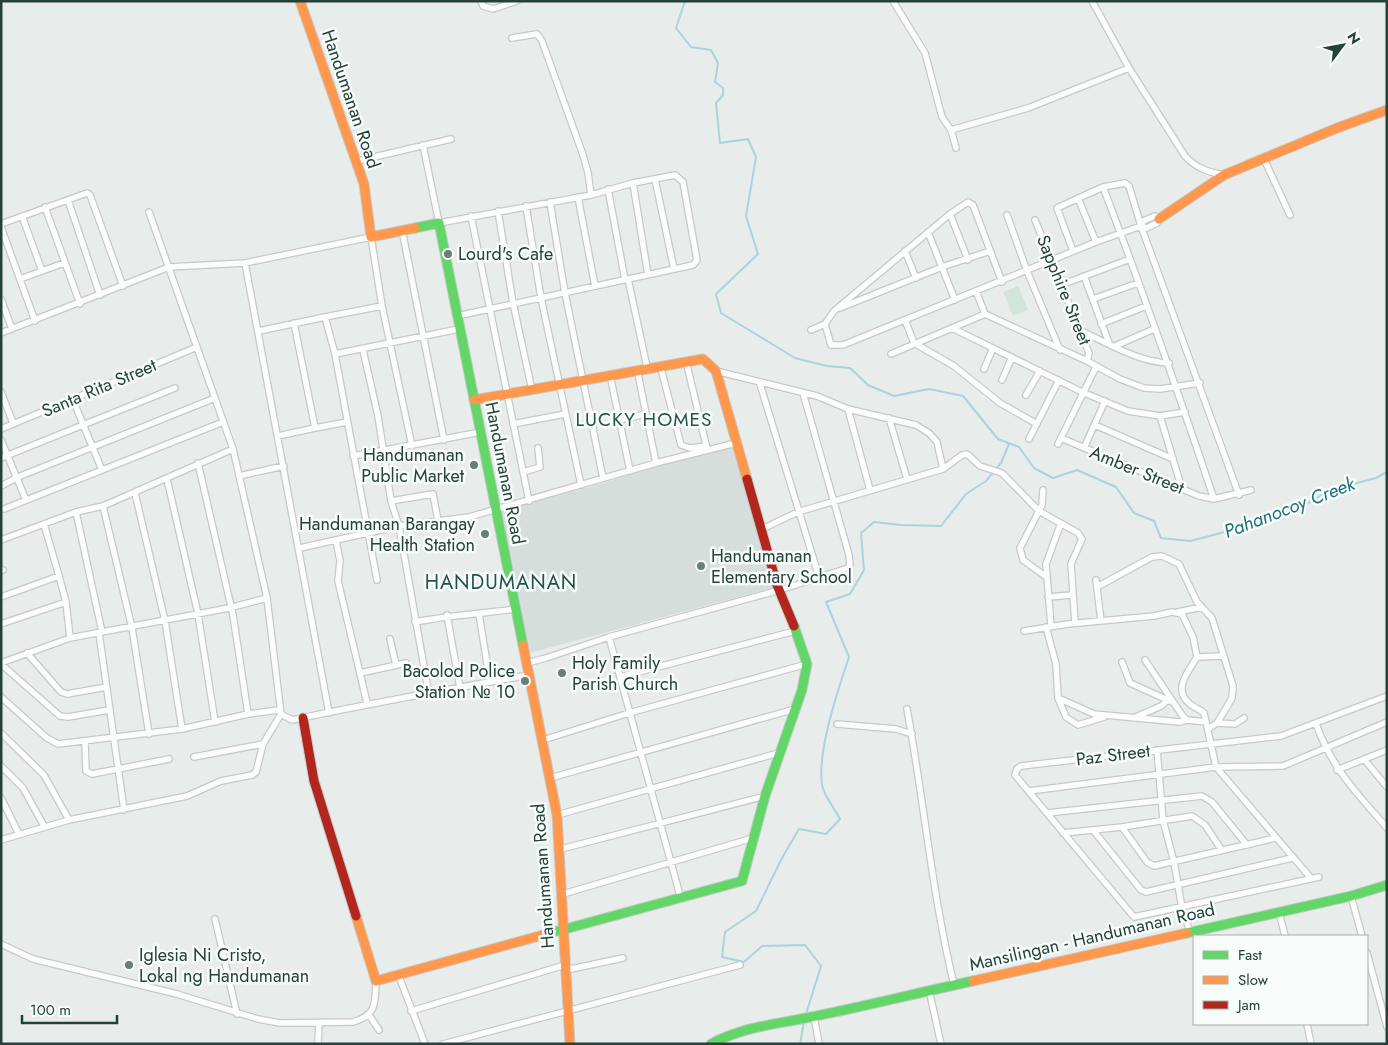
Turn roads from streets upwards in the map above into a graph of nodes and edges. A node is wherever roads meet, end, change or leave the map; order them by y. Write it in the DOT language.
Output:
graph roads {
  1 [pos="300,1"];
  2 [pos="481,1"];
  3 [pos="893,1"];
  4 [pos="1092,1"];
  5 [pos="513,2"];
  6 [pos="512,38"];
  7 [pos="1129,68"];
  8 [pos="1387,110"];
  9 [pos="951,130"];
  10 [pos="451,139"];
  11 [pos="423,145"];
  12 [pos="956,148"];
  13 [pos="1264,159"];
  14 [pos="357,160"];
  15 [pos="1224,175"];
  16 [pos="655,179"];
  17 [pos="633,183"];
  18 [pos="1103,188"];
  19 [pos="608,189"];
  20 [pos="591,195"];
  21 [pos="578,197"];
  22 [pos="1078,198"];
  23 [pos="68,200"];
  24 [pos="550,202"];
  25 [pos="526,206"];
  26 [pos="46,207"];
  27 [pos="498,211"];
  28 [pos="149,212"];
  29 [pos="950,214"];
  30 [pos="1290,215"];
  31 [pos="22,216"];
  32 [pos="470,216"];
  33 [pos="1007,216"];
  34 [pos="1159,218"];
  35 [pos="1034,220"];
  36 [pos="439,222"];
  37 [pos="1,226"];
  38 [pos="1141,226"];
  39 [pos="402,230"];
  40 [pos="928,232"];
  41 [pos="1121,234"];
  42 [pos="371,237"];
  43 [pos="1096,242"];
  44 [pos="905,251"];
  45 [pos="990,251"];
  46 [pos="1073,251"];
  47 [pos="1130,259"];
  48 [pos="968,260"];
  49 [pos="1052,260"];
  50 [pos="64,263"];
  51 [pos="245,264"];
  52 [pos="169,267"];
  53 [pos="942,267"];
  54 [pos="674,268"];
  55 [pos="42,271"];
  56 [pos="1027,271"];
  57 [pos="648,274"];
  58 [pos="1084,276"];
  59 [pos="916,278"];
  60 [pos="20,279"];
  61 [pos="626,280"];
  62 [pos="1002,282"];
  63 [pos="1138,283"];
  64 [pos="1061,285"];
  65 [pos="122,286"];
  66 [pos="595,286"];
  67 [pos="565,292"];
  68 [pos="976,292"];
  69 [pos="100,295"];
  70 [pos="541,298"];
  71 [pos="1,299"];
  72 [pos="1093,299"];
  73 [pos="954,300"];
  74 [pos="80,304"];
  75 [pos="514,304"];
  76 [pos="382,306"];
  77 [pos="1146,306"];
  78 [pos="488,309"];
  79 [pos="834,311"];
  80 [pos="984,314"];
  81 [pos="457,316"];
  82 [pos="325,317"];
  83 [pos="905,320"];
  84 [pos="35,321"];
  85 [pos="294,323"];
  86 [pos="825,324"];
  87 [pos="1101,324"];
  88 [pos="952,328"];
  89 [pos="459,329"];
  90 [pos="1154,329"];
  91 [pos="12,330"];
  92 [pos="811,330"];
  93 [pos="1079,330"];
  94 [pos="259,331"];
  95 [pos="1,333"];
  96 [pos="422,337"];
  97 [pos="391,343"];
  98 [pos="914,343"];
  99 [pos="1112,344"];
  100 [pos="197,347"];
  101 [pos="994,348"];
  102 [pos="363,350"];
  103 [pos="1060,350"];
  104 [pos="335,354"];
  105 [pos="891,354"];
  106 [pos="1012,357"];
  107 [pos="686,361"];
  108 [pos="1087,361"];
  109 [pos="1169,363"];
  110 [pos="660,365"];
  111 [pos="647,367"];
  112 [pos="1096,367"];
  113 [pos="637,369"];
  114 [pos="984,369"];
  115 [pos="1040,371"];
  116 [pos="716,372"];
  117 [pos="610,375"];
  118 [pos="585,380"];
  119 [pos="1002,380"];
  120 [pos="1059,380"];
  121 [pos="1200,383"];
  122 [pos="760,384"];
  123 [pos="560,385"];
  124 [pos="1176,386"];
  125 [pos="175,388"];
  126 [pos="532,390"];
  127 [pos="1,392"];
  128 [pos="1082,392"];
  129 [pos="804,393"];
  130 [pos="507,394"];
  131 [pos="1026,395"];
  132 [pos="215,398"];
  133 [pos="73,400"];
  134 [pos="474,400"];
  135 [pos="1105,401"];
  136 [pos="848,408"];
  137 [pos="1185,412"];
  138 [pos="565,414"];
  139 [pos="646,414"];
  140 [pos="1160,416"];
  141 [pos="889,418"];
  142 [pos="620,420"];
  143 [pos="223,422"];
  144 [pos="347,422"];
  145 [pos="13,423"];
  146 [pos="82,424"];
  147 [pos="513,424"];
  148 [pos="1037,424"];
  149 [pos="1095,426"];
  150 [pos="315,428"];
  151 [pos="1,429"];
  152 [pos="481,432"];
  153 [pos="278,436"];
  154 [pos="1029,439"];
  155 [pos="1,440"];
  156 [pos="444,440"];
  157 [pos="736,443"];
  158 [pos="412,446"];
  159 [pos="91,447"];
  160 [pos="232,448"];
  161 [pos="538,448"];
  162 [pos="707,448"];
  163 [pos="1084,448"];
  164 [pos="384,451"];
  165 [pos="8,454"];
  166 [pos="353,456"];
  167 [pos="1,458"];
  168 [pos="1173,459"];
  169 [pos="198,463"];
  170 [pos="656,463"];
  171 [pos="284,466"];
  172 [pos="943,469"];
  173 [pos="102,470"];
  174 [pos="630,471"];
  175 [pos="523,472"];
  176 [pos="239,476"];
  177 [pos="18,477"];
  178 [pos="603,478"];
  179 [pos="167,479"];
  180 [pos="908,479"];
  181 [pos="580,485"];
  182 [pos="1,486"];
  183 [pos="1182,489"];
  184 [pos="870,490"];
  185 [pos="1043,490"];
  186 [pos="1251,490"];
  187 [pos="135,493"];
  188 [pos="1239,495"];
  189 [pos="26,500"];
  190 [pos="1214,500"];
  191 [pos="391,501"];
  192 [pos="529,501"];
  193 [pos="832,502"];
  194 [pos="103,506"];
  195 [pos="4,509"];
  196 [pos="496,510"];
  197 [pos="1039,511"];
  198 [pos="76,512"];
  199 [pos="798,512"];
  200 [pos="438,521"];
  201 [pos="1061,523"];
  202 [pos="44,524"];
  203 [pos="399,526"];
  204 [pos="762,529"];
  205 [pos="368,532"];
  206 [pos="1,540"];
  207 [pos="336,540"];
  208 [pos="300,548"];
  209 [pos="59,576"];
  210 [pos="1045,576"];
  211 [pos="819,577"];
  212 [pos="377,580"];
  213 [pos="1096,580"];
  214 [pos="1097,588"];
  215 [pos="780,590"];
  216 [pos="1072,595"];
  217 [pos="1048,596"];
  218 [pos="1,597"];
  219 [pos="267,598"];
  220 [pos="66,602"];
  221 [pos="1202,607"];
  222 [pos="229,608"];
  223 [pos="516,609"];
  224 [pos="1178,612"];
  225 [pos="198,614"];
  226 [pos="479,614"];
  227 [pos="447,615"];
  228 [pos="165,621"];
  229 [pos="1101,621"];
  230 [pos="415,622"];
  231 [pos="1075,623"];
  232 [pos="1,624"];
  233 [pos="1049,627"];
  234 [pos="132,628"];
  235 [pos="795,631"];
  236 [pos="1024,631"];
  237 [pos="100,633"];
  238 [pos="609,636"];
  239 [pos="70,638"];
  240 [pos="390,639"];
  241 [pos="27,653"];
  242 [pos="1224,656"];
  243 [pos="1197,658"];
  244 [pos="1145,660"];
  245 [pos="1122,662"];
  246 [pos="406,663"];
  247 [pos="527,663"];
  248 [pos="1,664"];
  249 [pos="807,664"];
  250 [pos="396,665"];
  251 [pos="360,673"];
  252 [pos="529,675"];
  253 [pos="620,677"];
  254 [pos="490,682"];
  255 [pos="107,687"];
  256 [pos="460,688"];
  257 [pos="429,695"];
  258 [pos="1387,696"];
  259 [pos="1,697"];
  260 [pos="1058,698"];
  261 [pos="1170,702"];
  262 [pos="367,703"];
  263 [pos="795,709"];
  264 [pos="907,709"];
  265 [pos="109,710"];
  266 [pos="280,712"];
  267 [pos="329,712"];
  268 [pos="630,713"];
  269 [pos="248,714"];
  270 [pos="1106,716"];
  271 [pos="1135,717"];
  272 [pos="303,718"];
  273 [pos="1244,718"];
  274 [pos="1186,720"];
  275 [pos="215,722"];
  276 [pos="1206,722"];
  277 [pos="1387,722"];
  278 [pos="1217,723"];
  279 [pos="836,724"];
  280 [pos="1316,724"];
  281 [pos="182,729"];
  282 [pos="1208,729"];
  283 [pos="1,733"];
  284 [pos="149,734"];
  285 [pos="912,734"];
  286 [pos="112,738"];
  287 [pos="543,740"];
  288 [pos="85,742"];
  289 [pos="263,744"];
  290 [pos="1211,746"];
  291 [pos="1325,748"];
  292 [pos="1158,750"];
  293 [pos="1387,750"];
  294 [pos="782,752"];
  295 [pos="640,754"];
  296 [pos="194,757"];
  297 [pos="170,759"];
  298 [pos="1364,759"];
  299 [pos="1,766"];
  300 [pos="1216,767"];
  301 [pos="119,769"];
  302 [pos="1337,770"];
  303 [pos="1160,775"];
  304 [pos="550,778"];
  305 [pos="1387,787"];
  306 [pos="652,790"];
  307 [pos="1029,791"];
  308 [pos="765,796"];
  309 [pos="1,798"];
  310 [pos="1162,800"];
  311 [pos="124,810"];
  312 [pos="1047,814"];
  313 [pos="558,816"];
  314 [pos="69,820"];
  315 [pos="1163,820"];
  316 [pos="662,822"];
  317 [pos="44,826"];
  318 [pos="1122,827"];
  319 [pos="1387,828"];
  320 [pos="1093,830"];
  321 [pos="1063,833"];
  322 [pos="19,834"];
  323 [pos="753,838"];
  324 [pos="1276,838"];
  325 [pos="1,840"];
  326 [pos="1247,845"];
  327 [pos="561,849"];
  328 [pos="1221,849"];
  329 [pos="1292,858"];
  330 [pos="1174,862"];
  331 [pos="671,863"];
  332 [pos="1310,877"];
  333 [pos="1319,877"];
  334 [pos="1178,885"];
  335 [pos="1386,887"];
  336 [pos="563,894"];
  337 [pos="1351,896"];
  338 [pos="681,899"];
  339 [pos="1182,908"];
  340 [pos="1279,912"];
  341 [pos="215,919"];
  342 [pos="564,930"];
  343 [pos="1190,932"];
  344 [pos="1285,935"];
  345 [pos="1362,935"];
  346 [pos="1,944"];
  347 [pos="1368,957"];
  348 [pos="623,958"];
  349 [pos="740,964"];
  350 [pos="565,968"];
  351 [pos="398,974"];
  352 [pos="376,981"];
  353 [pos="954,985"];
  354 [pos="929,990"];
  355 [pos="568,1010"];
  356 [pos="411,1011"];
  357 [pos="237,1014"];
  358 [pos="370,1016"];
  359 [pos="810,1017"];
  360 [pos="319,1023"];
  361 [pos="1307,1025"];
  362 [pos="1387,1027"];
  363 [pos="379,1030"];
  364 [pos="318,1044"];
  365 [pos="425,1044"];
  366 [pos="443,1044"];
  367 [pos="570,1044"];
  368 [pos="711,1044"];
  369 [pos="818,1044"];
  370 [pos="941,1044"];
  371 [pos="1311,1044"];
  1 -- 14 [label="street, Handumanan Road"];
  2 -- 5 [label="street"];
  3 -- 9 [label="street"];
  4 -- 7 [label="street"];
  6 -- 20 [label="street"];
  7 -- 9 [label="street"];
  7 -- 15 [label="street"];
  8 -- 13 [label="street"];
  9 -- 12 [label="street"];
  10 -- 11 [label="street"];
  11 -- 14 [label="street"];
  11 -- 36 [label="street"];
  13 -- 15 [label="street"];
  13 -- 30 [label="street"];
  14 -- 42 [label="street, Handumanan Road"];
  15 -- 34 [label="street"];
  16 -- 17 [label="street"];
  16 -- 54 [label="street"];
  16 -- 54 [label="street"];
  17 -- 19 [label="street"];
  17 -- 57 [label="street"];
  18 -- 22 [label="street"];
  18 -- 38 [label="street"];
  18 -- 41 [label="street"];
  19 -- 20 [label="street"];
  19 -- 61 [label="street"];
  20 -- 21 [label="street"];
  21 -- 24 [label="street"];
  21 -- 66 [label="street"];
  22 -- 43 [label="street"];
  22 -- 46 [label="street"];
  23 -- 26 [label="street"];
  23 -- 65 [label="street"];
  23 -- 69 [label="street"];
  24 -- 25 [label="street"];
  24 -- 67 [label="street"];
  25 -- 27 [label="street"];
  25 -- 70 [label="street"];
  26 -- 31 [label="street"];
  26 -- 50 [label="street"];
  27 -- 32 [label="street"];
  27 -- 75 [label="street"];
  28 -- 52 [label="street"];
  29 -- 40 [label="street"];
  29 -- 45 [label="street"];
  29 -- 48 [label="street"];
  31 -- 37 [label="street"];
  31 -- 55 [label="street"];
  32 -- 36 [label="street"];
  32 -- 78 [label="street"];
  33 -- 56 [label="street"];
  34 -- 38 [label="street"];
  35 -- 49 [label="street, Sapphire Street"];
  36 -- 39 [label="street"];
  36 -- 81 [label="street, Handumanan Road"];
  37 -- 60 [label="street"];
  38 -- 41 [label="street"];
  38 -- 121 [label="street"];
  39 -- 42 [label="street"];
  39 -- 96 [label="street"];
  40 -- 44 [label="street"];
  40 -- 53 [label="street"];
  41 -- 43 [label="street"];
  41 -- 47 [label="street"];
  42 -- 51 [label="street"];
  42 -- 76 [label="street"];
  43 -- 46 [label="street"];
  44 -- 59 [label="street"];
  44 -- 79 [label="street"];
  45 -- 48 [label="street"];
  45 -- 62 [label="street"];
  46 -- 49 [label="street"];
  47 -- 58 [label="street"];
  47 -- 63 [label="street"];
  48 -- 53 [label="street"];
  49 -- 56 [label="street"];
  49 -- 64 [label="street, Sapphire Street"];
  50 -- 55 [label="street"];
  50 -- 74 [label="street"];
  51 -- 52 [label="street"];
  51 -- 94 [label="street"];
  52 -- 65 [label="street"];
  52 -- 100 [label="street"];
  53 -- 59 [label="street"];
  53 -- 73 [label="street"];
  54 -- 57 [label="street"];
  55 -- 60 [label="street"];
  56 -- 62 [label="street"];
  56 -- 103 [label="street"];
  57 -- 61 [label="street"];
  58 -- 64 [label="street"];
  58 -- 72 [label="street"];
  59 -- 79 [label="street"];
  60 -- 84 [label="street"];
  61 -- 66 [label="street"];
  61 -- 111 [label="street"];
  62 -- 68 [label="street"];
  63 -- 72 [label="street"];
  63 -- 77 [label="street"];
  64 -- 93 [label="street, Sapphire Street"];
  65 -- 69 [label="street"];
  66 -- 67 [label="street"];
  67 -- 70 [label="street"];
  67 -- 118 [label="street"];
  68 -- 73 [label="street"];
  68 -- 80 [label="street"];
  69 -- 74 [label="street"];
  70 -- 75 [label="street"];
  70 -- 123 [label="street"];
  71 -- 91 [label="street"];
  72 -- 87 [label="street"];
  73 -- 83 [label="street"];
  74 -- 84 [label="street"];
  75 -- 78 [label="street"];
  75 -- 126 [label="street"];
  76 -- 82 [label="street"];
  76 -- 97 [label="street"];
  77 -- 87 [label="street"];
  77 -- 90 [label="street"];
  78 -- 81 [label="street"];
  78 -- 130 [label="street"];
  79 -- 86 [label="street"];
  80 -- 88 [label="street"];
  80 -- 103 [label="street"];
  81 -- 89 [label="street, Handumanan Road"];
  82 -- 85 [label="street"];
  82 -- 104 [label="street"];
  83 -- 86 [label="street"];
  83 -- 98 [label="street"];
  84 -- 91 [label="street"];
  85 -- 94 [label="street"];
  85 -- 150 [label="street"];
  86 -- 92 [label="street"];
  87 -- 99 [label="street"];
  88 -- 98 [label="street"];
  88 -- 101 [label="street"];
  89 -- 96 [label="street"];
  89 -- 134 [label="street, Handumanan Road"];
  90 -- 99 [label="street"];
  90 -- 109 [label="street"];
  91 -- 95 [label="street"];
  93 -- 99 [label="street"];
  93 -- 108 [label="street, Sapphire Street"];
  94 -- 153 [label="street"];
  96 -- 97 [label="street"];
  96 -- 156 [label="street"];
  97 -- 102 [label="street"];
  97 -- 158 [label="street"];
  98 -- 105 [label="street"];
  98 -- 148 [label="street"];
  99 -- 109 [label="street"];
  100 -- 132 [label="street"];
  100 -- 133 [label="street, Santa Rita Street"];
  101 -- 106 [label="street"];
  101 -- 114 [label="street"];
  102 -- 104 [label="street"];
  102 -- 164 [label="street"];
  103 -- 108 [label="street"];
  104 -- 144 [label="street"];
  106 -- 115 [label="street"];
  106 -- 119 [label="street"];
  107 -- 110 [label="street"];
  107 -- 116 [label="street"];
  107 -- 162 [label="street"];
  108 -- 112 [label="street"];
  109 -- 124 [label="street"];
  110 -- 111 [label="street"];
  110 -- 162 [label="street"];
  111 -- 113 [label="street"];
  112 -- 124 [label="street"];
  112 -- 128 [label="street"];
  113 -- 117 [label="street"];
  113 -- 139 [label="street"];
  115 -- 120 [label="street"];
  115 -- 131 [label="street"];
  116 -- 122 [label="street"];
  116 -- 157 [label="street"];
  117 -- 118 [label="street"];
  117 -- 142 [label="street"];
  118 -- 123 [label="street"];
  118 -- 178 [label="street"];
  120 -- 128 [label="street"];
  120 -- 148 [label="street"];
  121 -- 124 [label="street"];
  121 -- 188 [label="street"];
  122 -- 129 [label="street"];
  122 -- 199 [label="street"];
  123 -- 126 [label="street"];
  123 -- 138 [label="street"];
  124 -- 137 [label="street"];
  125 -- 146 [label="street"];
  126 -- 130 [label="street"];
  127 -- 145 [label="street"];
  128 -- 135 [label="street"];
  128 -- 163 [label="street, Amber Street"];
  129 -- 136 [label="street"];
  129 -- 193 [label="street"];
  130 -- 134 [label="street"];
  130 -- 147 [label="street"];
  132 -- 143 [label="street"];
  132 -- 159 [label="street"];
  133 -- 145 [label="street, Santa Rita Street"];
  133 -- 146 [label="street"];
  134 -- 152 [label="street, Handumanan Road"];
  135 -- 140 [label="street"];
  135 -- 149 [label="street"];
  136 -- 141 [label="street"];
  136 -- 184 [label="street"];
  137 -- 140 [label="street"];
  137 -- 190 [label="street"];
  138 -- 147 [label="street"];
  138 -- 181 [label="street"];
  139 -- 142 [label="street"];
  139 -- 170 [label="street"];
  140 -- 168 [label="street"];
  141 -- 172 [label="street"];
  141 -- 180 [label="street"];
  142 -- 174 [label="street"];
  143 -- 160 [label="street"];
  143 -- 173 [label="street"];
  144 -- 150 [label="street"];
  144 -- 166 [label="street"];
  145 -- 151 [label="street, Santa Rita Street"];
  146 -- 159 [label="street"];
  146 -- 165 [label="street"];
  147 -- 175 [label="street"];
  148 -- 154 [label="street"];
  149 -- 163 [label="street"];
  149 -- 168 [label="street"];
  150 -- 153 [label="street"];
  152 -- 156 [label="street"];
  152 -- 196 [label="street, Handumanan Road"];
  153 -- 171 [label="street"];
  155 -- 165 [label="street"];
  156 -- 158 [label="street"];
  157 -- 162 [label="street"];
  157 -- 204 [label="street"];
  158 -- 164 [label="street"];
  159 -- 173 [label="street"];
  159 -- 177 [label="street"];
  160 -- 169 [label="street"];
  160 -- 176 [label="street"];
  161 -- 175 [label="street"];
  162 -- 170 [label="street"];
  163 -- 183 [label="street, Amber Street"];
  164 -- 166 [label="street"];
  164 -- 191 [label="street"];
  165 -- 167 [label="street"];
  165 -- 177 [label="street"];
  166 -- 205 [label="street"];
  168 -- 183 [label="street"];
  169 -- 179 [label="street"];
  169 -- 222 [label="street"];
  170 -- 174 [label="street"];
  171 -- 176 [label="street"];
  171 -- 208 [label="street"];
  172 -- 180 [label="street"];
  172 -- 197 [label="street"];
  173 -- 189 [label="street"];
  174 -- 178 [label="street"];
  175 -- 192 [label="street"];
  176 -- 219 [label="street"];
  177 -- 182 [label="street"];
  177 -- 189 [label="street"];
  178 -- 181 [label="street"];
  179 -- 187 [label="street"];
  179 -- 225 [label="street"];
  180 -- 184 [label="street"];
  181 -- 192 [label="street"];
  183 -- 190 [label="street, Amber Street"];
  184 -- 193 [label="street"];
  185 -- 197 [label="street"];
  186 -- 188 [label="street"];
  187 -- 194 [label="street"];
  187 -- 228 [label="street"];
  188 -- 190 [label="street"];
  189 -- 195 [label="street"];
  191 -- 200 [label="street"];
  191 -- 203 [label="street"];
  192 -- 196 [label="street"];
  193 -- 199 [label="street"];
  193 -- 211 [label="street"];
  194 -- 198 [label="street"];
  194 -- 234 [label="street"];
  196 -- 200 [label="street"];
  196 -- 223 [label="street, Handumanan Road"];
  197 -- 201 [label="street"];
  197 -- 210 [label="street"];
  198 -- 202 [label="street"];
  198 -- 237 [label="street"];
  199 -- 204 [label="street"];
  199 -- 211 [label="street"];
  200 -- 203 [label="street"];
  201 -- 210 [label="street"];
  201 -- 216 [label="street"];
  202 -- 206 [label="street"];
  202 -- 209 [label="street"];
  203 -- 205 [label="street"];
  203 -- 230 [label="street"];
  204 -- 215 [label="street"];
  205 -- 207 [label="street"];
  205 -- 212 [label="street"];
  207 -- 208 [label="street"];
  207 -- 251 [label="street"];
  208 -- 267 [label="street"];
  209 -- 218 [label="street"];
  209 -- 220 [label="street"];
  210 -- 217 [label="street"];
  211 -- 215 [label="street"];
  213 -- 214 [label="street"];
  214 -- 221 [label="street"];
  214 -- 229 [label="street"];
  215 -- 235 [label="street"];
  215 -- 238 [label="street"];
  216 -- 217 [label="street"];
  216 -- 231 [label="street"];
  217 -- 233 [label="street"];
  219 -- 222 [label="street"];
  219 -- 266 [label="street"];
  220 -- 232 [label="street"];
  220 -- 239 [label="street"];
  221 -- 224 [label="street"];
  221 -- 242 [label="street"];
  222 -- 225 [label="street"];
  222 -- 269 [label="street"];
  223 -- 226 [label="street"];
  223 -- 247 [label="street, Handumanan Road"];
  224 -- 229 [label="street"];
  224 -- 243 [label="street"];
  225 -- 228 [label="street"];
  225 -- 275 [label="street"];
  226 -- 227 [label="street"];
  226 -- 254 [label="street"];
  227 -- 230 [label="street"];
  227 -- 256 [label="street"];
  228 -- 234 [label="street"];
  228 -- 281 [label="street"];
  229 -- 231 [label="street"];
  230 -- 257 [label="street"];
  231 -- 233 [label="street"];
  233 -- 236 [label="street"];
  233 -- 260 [label="street"];
  234 -- 237 [label="street"];
  234 -- 284 [label="street"];
  235 -- 249 [label="street"];
  235 -- 253 [label="street"];
  237 -- 239 [label="street"];
  237 -- 255 [label="street"];
  238 -- 247 [label="street"];
  238 -- 253 [label="street"];
  239 -- 241 [label="street"];
  240 -- 250 [label="street"];
  241 -- 248 [label="street"];
  241 -- 255 [label="street"];
  242 -- 243 [label="street"];
  242 -- 278 [label="street"];
  243 -- 276 [label="street"];
  244 -- 261 [label="street"];
  245 -- 261 [label="street"];
  246 -- 250 [label="street"];
  247 -- 252 [label="street, Handumanan Road"];
  248 -- 265 [label="street"];
  249 -- 263 [label="street"];
  249 -- 268 [label="street"];
  250 -- 251 [label="street"];
  251 -- 262 [label="street"];
  252 -- 254 [label="street"];
  252 -- 287 [label="street, Handumanan Road"];
  253 -- 268 [label="street"];
  254 -- 256 [label="street"];
  255 -- 265 [label="street"];
  256 -- 257 [label="street"];
  257 -- 262 [label="street"];
  258 -- 280 [label="street, Paz Street"];
  259 -- 288 [label="street"];
  260 -- 270 [label="street"];
  260 -- 270 [label="street"];
  261 -- 271 [label="street"];
  261 -- 274 [label="street"];
  262 -- 267 [label="street"];
  263 -- 294 [label="street"];
  263 -- 295 [label="street"];
  264 -- 285 [label="street"];
  265 -- 286 [label="street"];
  266 -- 269 [label="street"];
  266 -- 272 [label="street"];
  266 -- 289 [label="street"];
  267 -- 272 [label="street"];
  268 -- 287 [label="street"];
  268 -- 295 [label="street"];
  269 -- 275 [label="street"];
  270 -- 271 [label="street"];
  271 -- 274 [label="street"];
  272 -- 352 [label="street"];
  273 -- 278 [label="street"];
  274 -- 276 [label="street"];
  275 -- 281 [label="street"];
  276 -- 282 [label="street"];
  277 -- 291 [label="street"];
  278 -- 282 [label="street"];
  279 -- 285 [label="street"];
  280 -- 290 [label="street, Paz Street"];
  280 -- 291 [label="street"];
  281 -- 284 [label="street"];
  282 -- 290 [label="street"];
  283 -- 314 [label="street"];
  284 -- 286 [label="street"];
  285 -- 353 [label="street"];
  286 -- 288 [label="street"];
  286 -- 301 [label="street"];
  287 -- 304 [label="street, Handumanan Road"];
  288 -- 301 [label="street"];
  289 -- 296 [label="street"];
  289 -- 311 [label="street"];
  290 -- 292 [label="street, Paz Street"];
  290 -- 300 [label="street"];
  291 -- 300 [label="street"];
  291 -- 302 [label="street"];
  292 -- 303 [label="street"];
  292 -- 307 [label="street, Paz Street"];
  293 -- 298 [label="street"];
  294 -- 306 [label="street"];
  294 -- 308 [label="street"];
  295 -- 304 [label="street"];
  295 -- 306 [label="street"];
  297 -- 301 [label="street"];
  298 -- 302 [label="street"];
  298 -- 305 [label="street"];
  299 -- 317 [label="street"];
  300 -- 303 [label="street"];
  300 -- 324 [label="street"];
  301 -- 311 [label="street"];
  302 -- 319 [label="street"];
  303 -- 307 [label="street"];
  303 -- 310 [label="street"];
  304 -- 313 [label="street, Handumanan Road"];
  306 -- 313 [label="street"];
  306 -- 316 [label="street"];
  307 -- 312 [label="street"];
  308 -- 316 [label="street"];
  308 -- 323 [label="street"];
  309 -- 322 [label="street"];
  310 -- 312 [label="street"];
  310 -- 315 [label="street"];
  310 -- 326 [label="street"];
  311 -- 314 [label="street"];
  312 -- 321 [label="street"];
  313 -- 327 [label="street, Handumanan Road"];
  314 -- 317 [label="street"];
  315 -- 318 [label="street"];
  315 -- 328 [label="street"];
  315 -- 330 [label="street"];
  316 -- 327 [label="street"];
  316 -- 331 [label="street"];
  317 -- 322 [label="street"];
  318 -- 320 [label="street"];
  318 -- 330 [label="street"];
  320 -- 321 [label="street"];
  320 -- 334 [label="street"];
  321 -- 339 [label="street"];
  322 -- 325 [label="street"];
  323 -- 331 [label="street"];
  323 -- 338 [label="street"];
  324 -- 326 [label="street"];
  324 -- 329 [label="street"];
  326 -- 328 [label="street"];
  327 -- 336 [label="street, Handumanan Road"];
  328 -- 330 [label="street"];
  329 -- 332 [label="street"];
  329 -- 334 [label="street"];
  330 -- 334 [label="street"];
  331 -- 336 [label="street"];
  331 -- 338 [label="street"];
  332 -- 333 [label="street"];
  332 -- 339 [label="street"];
  334 -- 339 [label="street"];
  335 -- 337 [label="street, Mansilingan - Handumanan Road"];
  336 -- 342 [label="street, Handumanan Road"];
  337 -- 340 [label="street, Mansilingan - Handumanan Road"];
  337 -- 345 [label="street"];
  338 -- 342 [label="street"];
  339 -- 343 [label="street"];
  340 -- 343 [label="street, Mansilingan - Handumanan Road"];
  340 -- 344 [label="street"];
  341 -- 357 [label="street"];
  342 -- 350 [label="street, Handumanan Road"];
  342 -- 351 [label="street"];
  343 -- 353 [label="street, Mansilingan - Handumanan Road"];
  346 -- 357 [label="street"];
  347 -- 362 [label="street"];
  348 -- 350 [label="street"];
  349 -- 355 [label="street"];
  350 -- 355 [label="street, Handumanan Road"];
  350 -- 356 [label="street"];
  351 -- 352 [label="street"];
  351 -- 356 [label="street"];
  352 -- 358 [label="street"];
  353 -- 354 [label="street, Mansilingan - Handumanan Road"];
  354 -- 359 [label="street, Mansilingan - Handumanan Road"];
  354 -- 370 [label="street"];
  355 -- 366 [label="street"];
  355 -- 367 [label="street, Handumanan Road"];
  356 -- 365 [label="street"];
  357 -- 360 [label="street"];
  358 -- 360 [label="street"];
  358 -- 363 [label="street"];
  359 -- 368 [label="street, Mansilingan - Handumanan Road"];
  359 -- 369 [label="street"];
  360 -- 364 [label="street"];
  361 -- 371 [label="street"];
}
